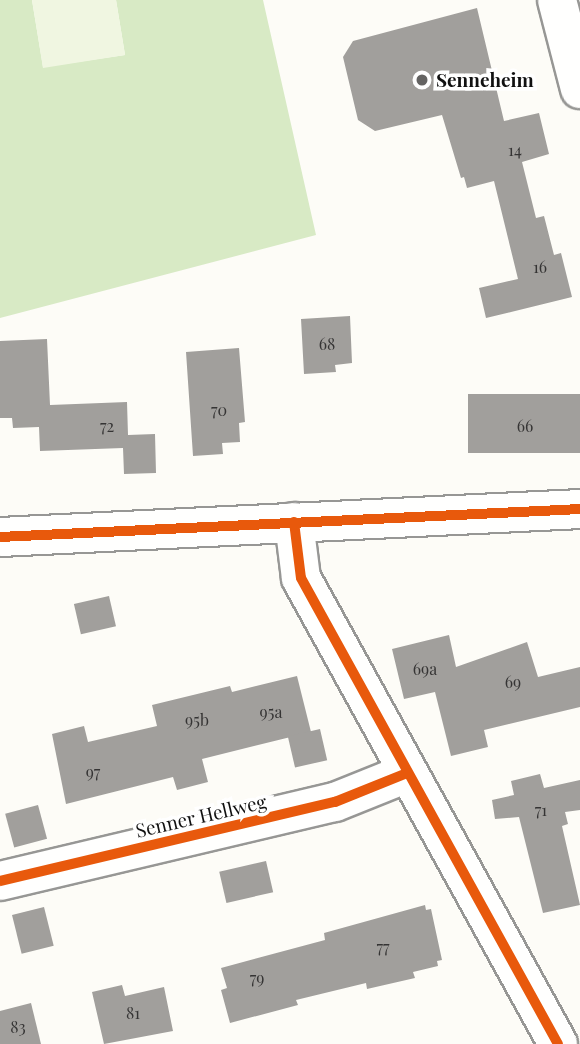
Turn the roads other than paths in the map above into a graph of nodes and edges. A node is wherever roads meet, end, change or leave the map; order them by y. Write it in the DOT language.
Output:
graph roads {
  1 [pos="557,0"];
  2 [pos="580,89"];
  3 [pos="580,509"];
  4 [pos="294,522"];
  5 [pos="0,537"];
  6 [pos="407,774"];
  7 [pos="0,881"];
  8 [pos="558,1044"];
  1 -- 2 [label="street"];
  3 -- 4 [label="street"];
  4 -- 5 [label="street"];
  4 -- 6 [label="street"];
  6 -- 7 [label="street, Senner Hellweg"];
  6 -- 8 [label="street"];
}
